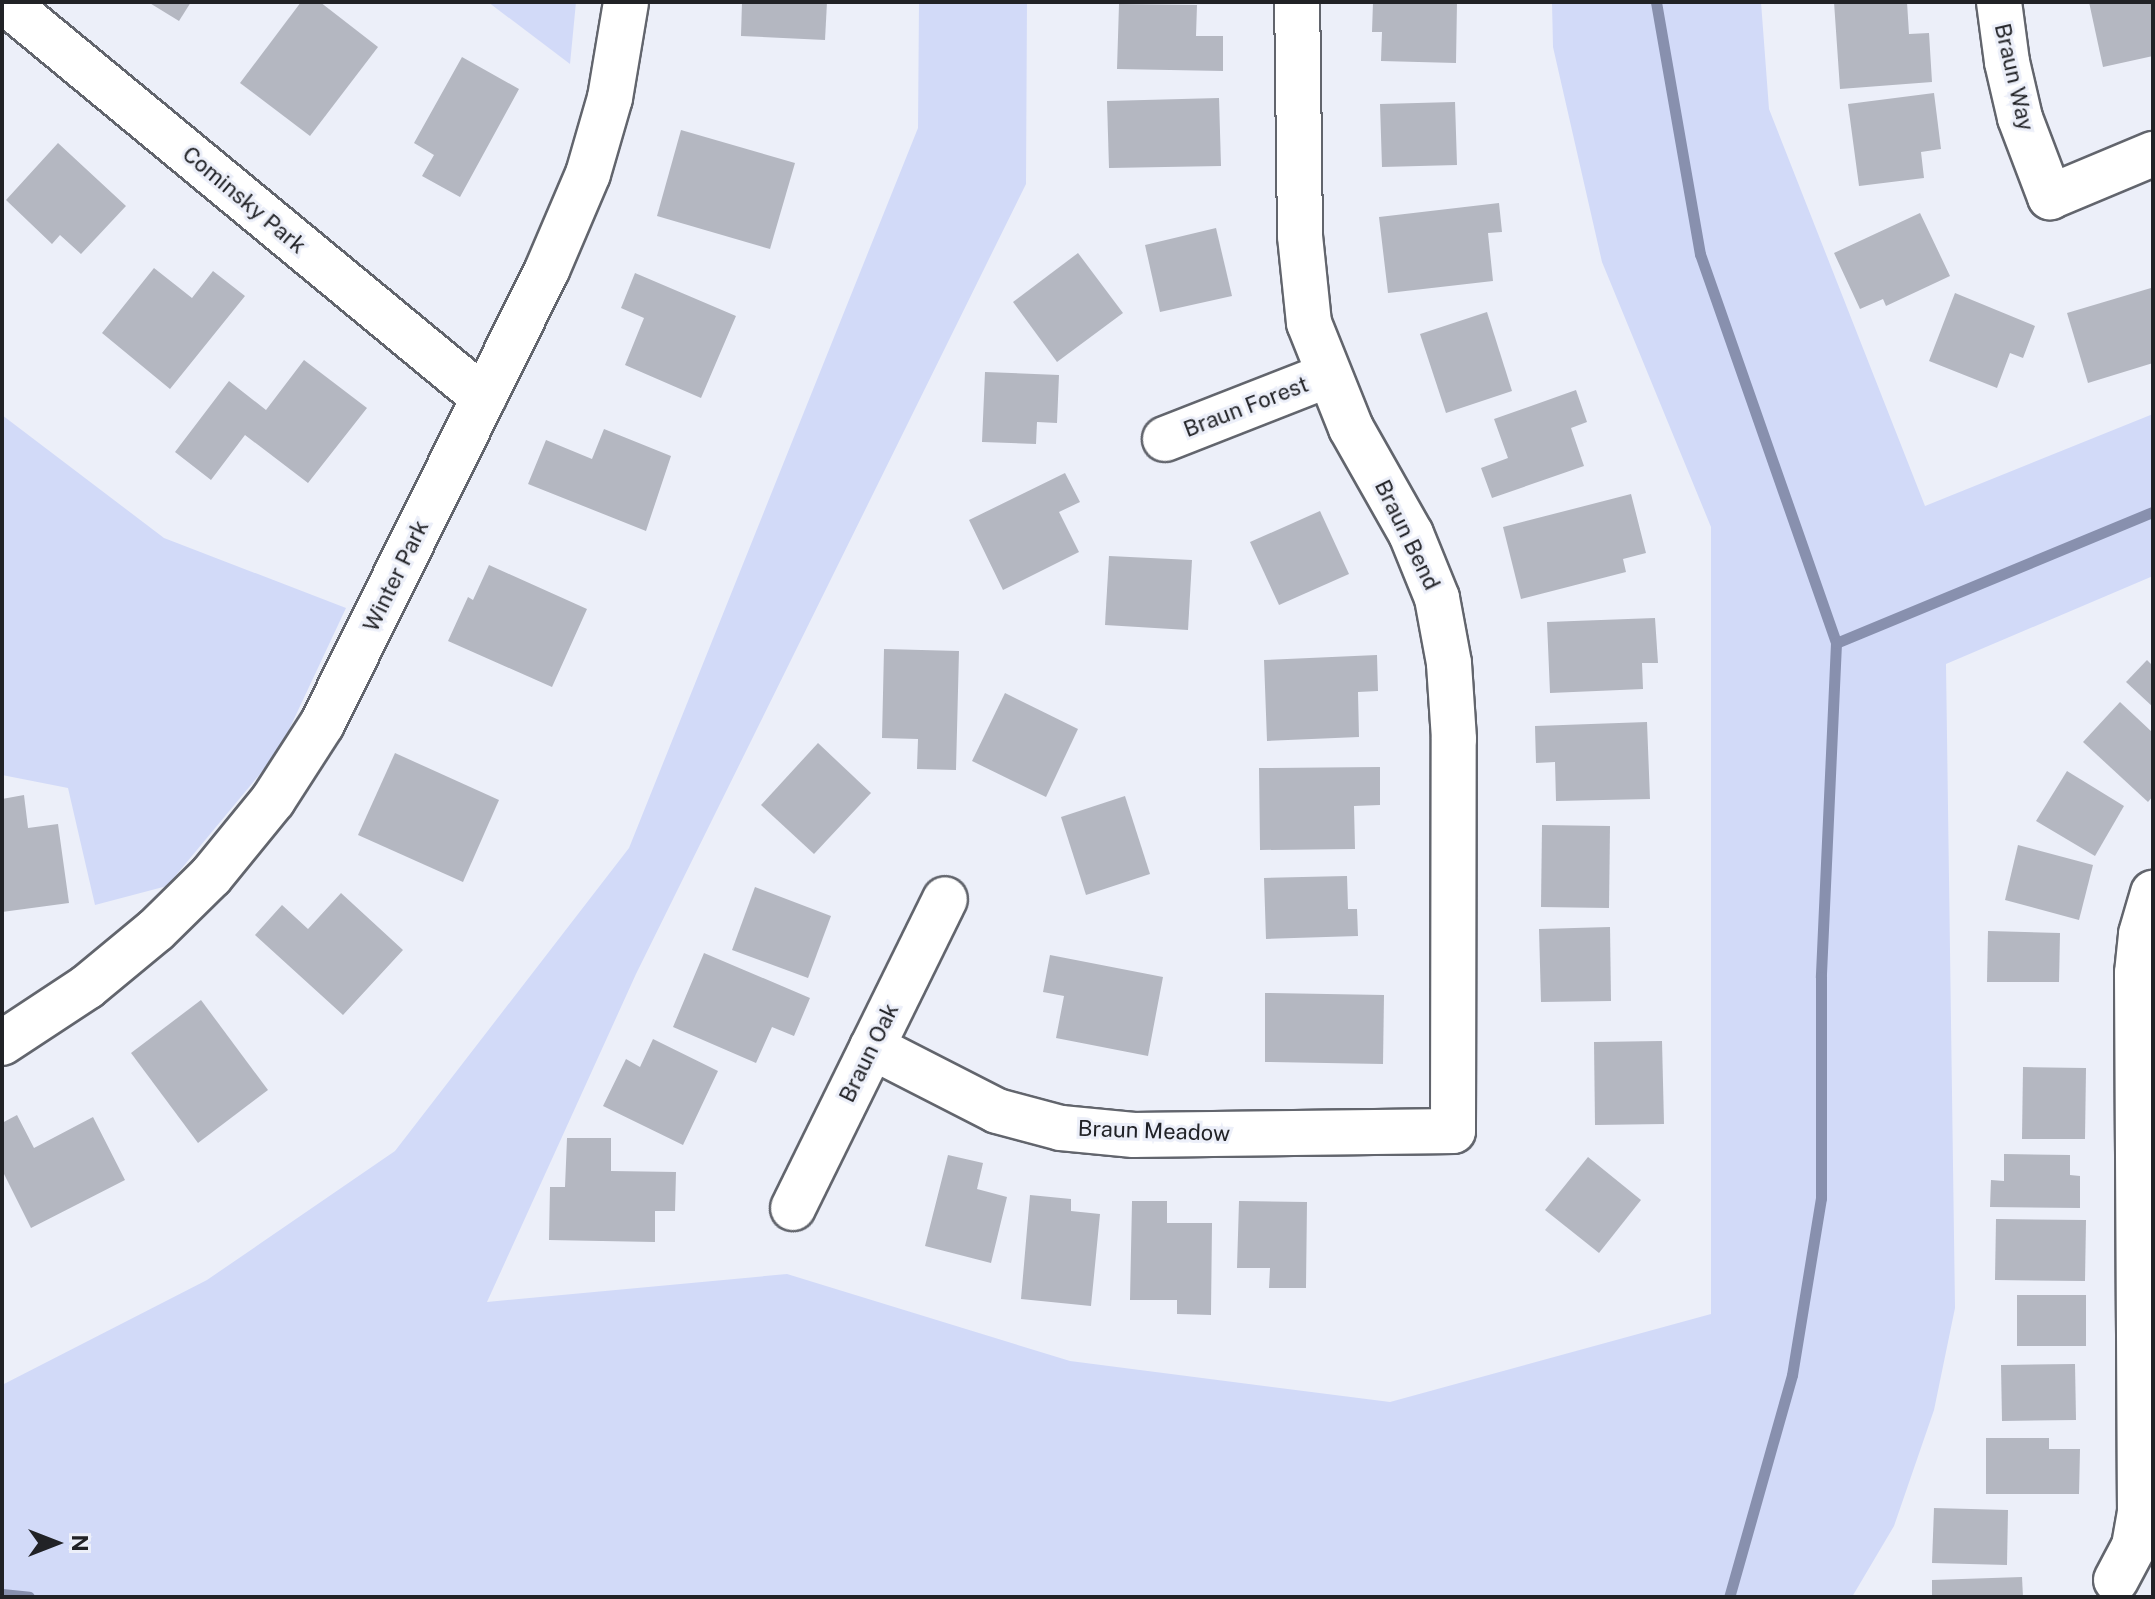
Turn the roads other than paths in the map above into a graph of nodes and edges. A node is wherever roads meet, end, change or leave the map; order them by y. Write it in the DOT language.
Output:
graph roads {
  1 [pos="5,2"];
  2 [pos="626,2"];
  3 [pos="1297,2"];
  4 [pos="1999,2"];
  5 [pos="2153,154"];
  6 [pos="1328,375"];
  7 [pos="484,398"];
  8 [pos="1165,439"];
  9 [pos="2153,893"];
  10 [pos="945,899"];
  11 [pos="2,1043"];
  12 [pos="872,1047"];
  13 [pos="1453,1131"];
  14 [pos="793,1208"];
  15 [pos="2116,1580"];
  1 -- 7 [label="street, Cominsky Park"];
  2 -- 7 [label="street, Winter Park"];
  3 -- 6 [label="street, Braun Bend"];
  4 -- 5 [label="street, Braun Way"];
  6 -- 8 [label="street, Braun Forest"];
  6 -- 13 [label="street, Braun Bend"];
  7 -- 11 [label="street, Winter Park"];
  9 -- 15 [label="street"];
  10 -- 12 [label="street, Braun Oak"];
  12 -- 13 [label="street, Braun Meadow"];
  12 -- 14 [label="street, Braun Oak"];
}
